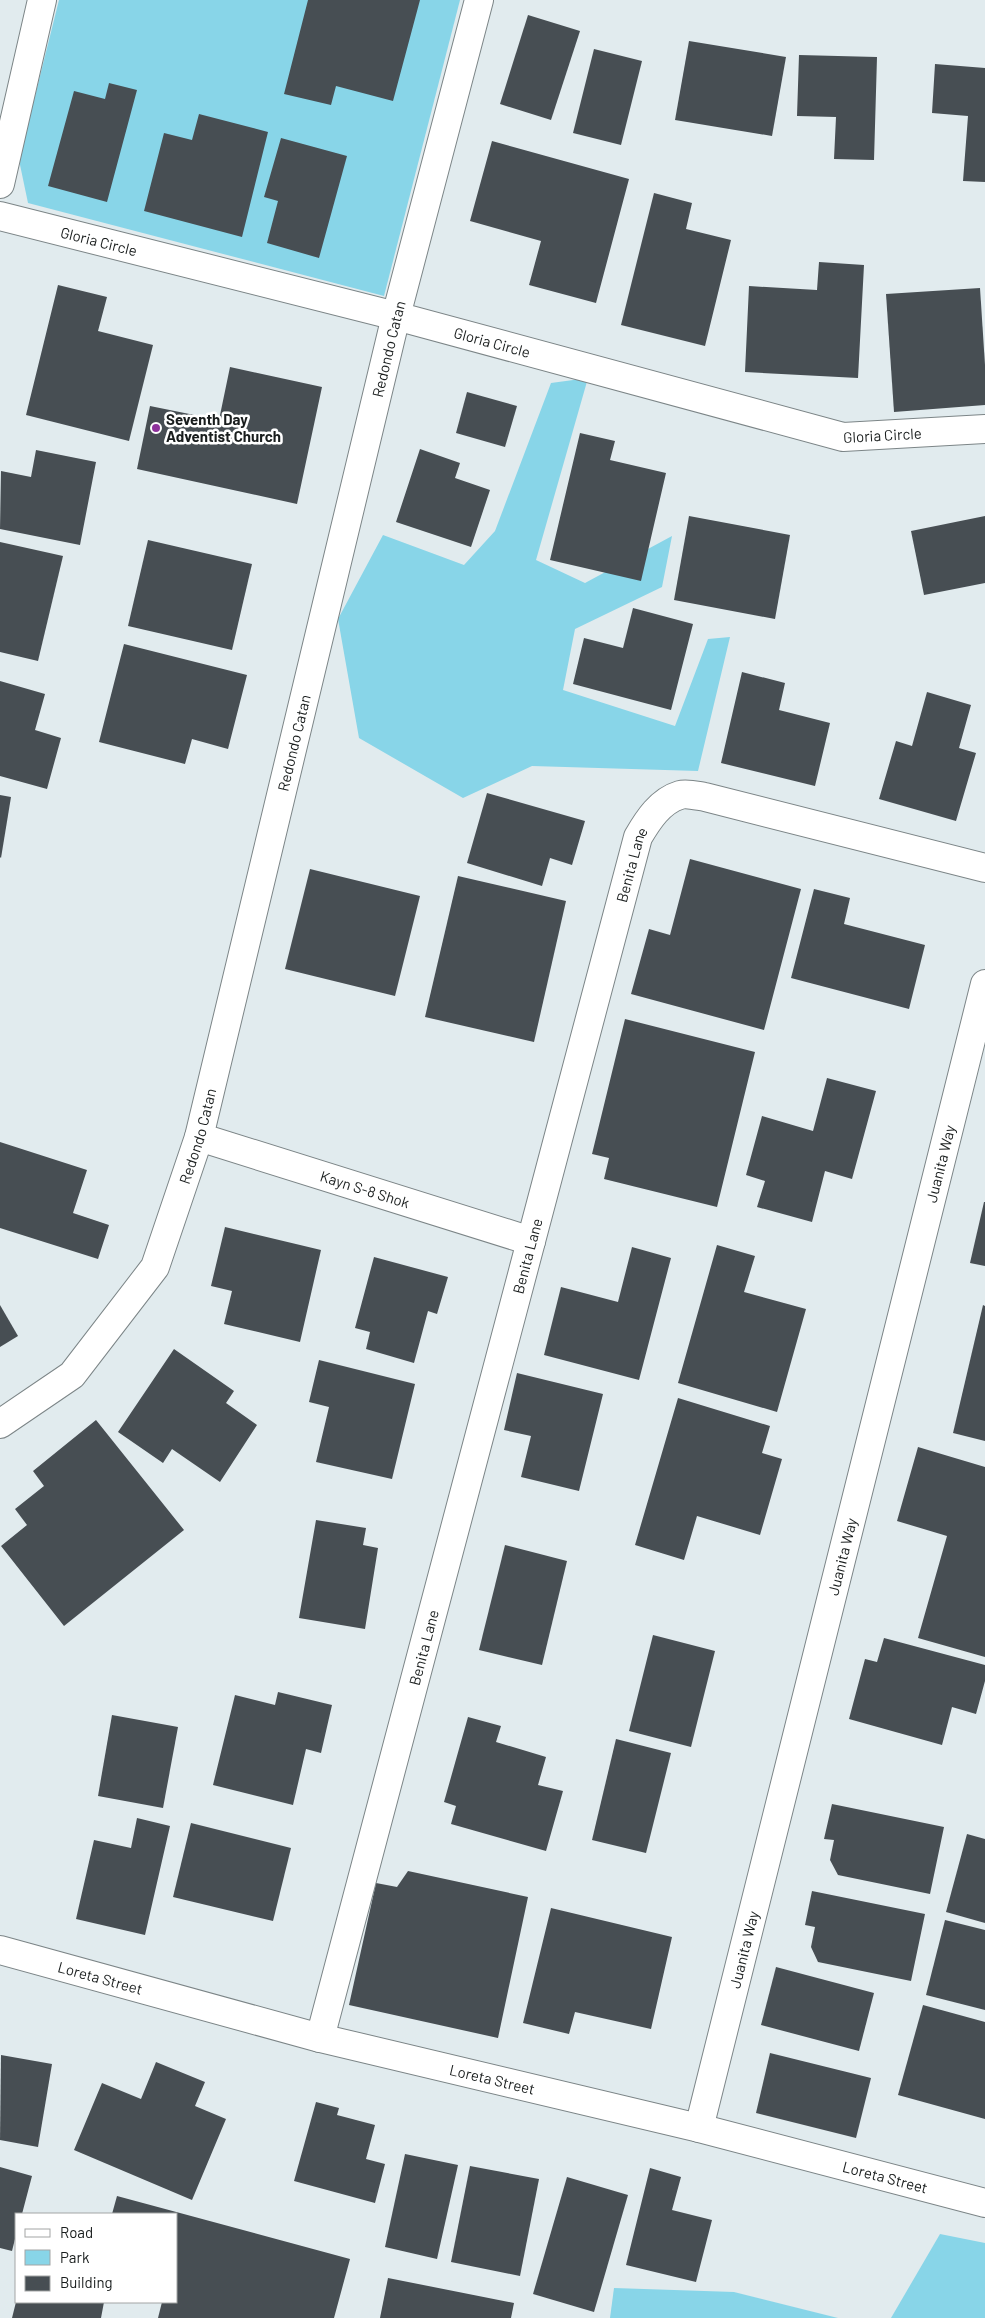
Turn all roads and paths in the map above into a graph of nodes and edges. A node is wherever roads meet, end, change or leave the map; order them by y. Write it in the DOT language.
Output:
graph roads {
  1 [pos="42,0"];
  2 [pos="479,0"];
  3 [pos="0,184"];
  4 [pos="0,216"];
  5 [pos="396,316"];
  6 [pos="985,429"];
  7 [pos="985,868"];
  8 [pos="985,984"];
  9 [pos="199,1137"];
  10 [pos="531,1241"];
  11 [pos="0,1424"];
  12 [pos="0,1950"];
  13 [pos="320,2038"];
  14 [pos="699,2128"];
  15 [pos="985,2203"];
  1 -- 3 [label="street"];
  2 -- 5 [label="street, Redondo Catan"];
  4 -- 5 [label="street, Gloria Circle"];
  5 -- 6 [label="street, Gloria Circle"];
  5 -- 9 [label="street, Redondo Catan"];
  7 -- 10 [label="street, Benita Lane"];
  8 -- 14 [label="street, Juanita Way"];
  9 -- 10 [label="street, Kayn S-8 Shok"];
  9 -- 11 [label="street, Redondo Catan"];
  10 -- 13 [label="street, Benita Lane"];
  12 -- 13 [label="street, Loreta Street"];
  13 -- 14 [label="street, Loreta Street"];
  14 -- 15 [label="street, Loreta Street"];
}
